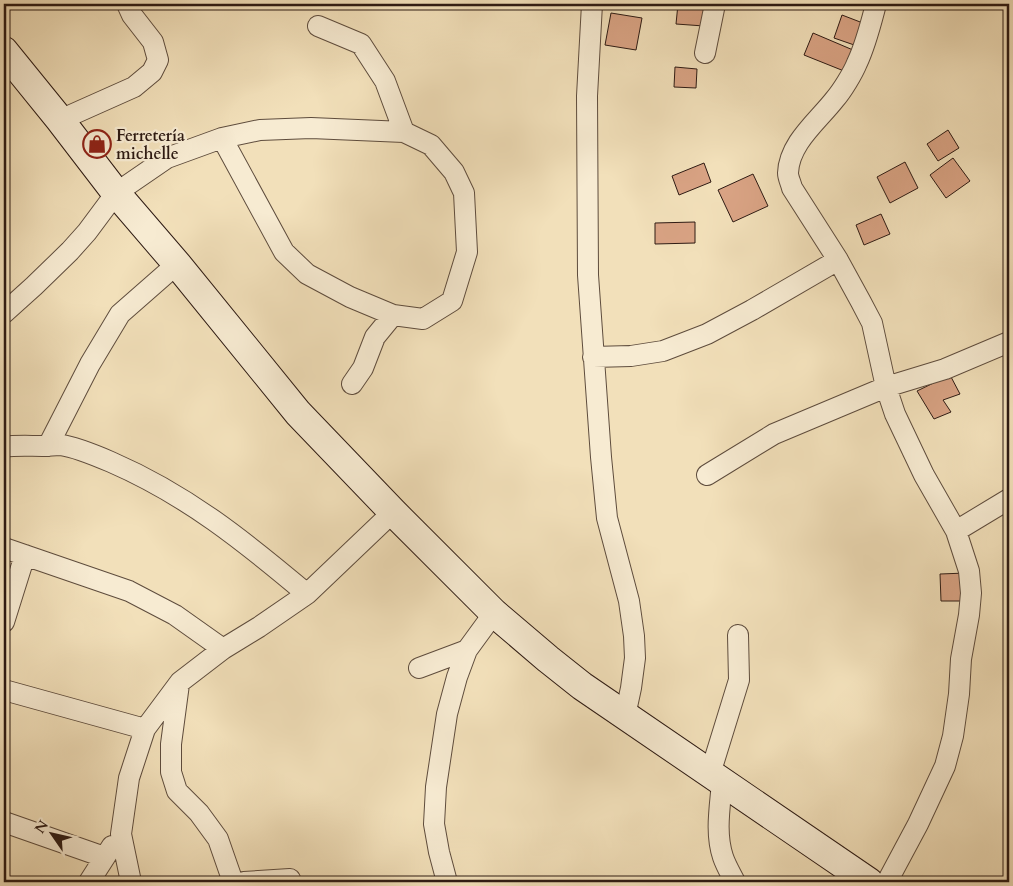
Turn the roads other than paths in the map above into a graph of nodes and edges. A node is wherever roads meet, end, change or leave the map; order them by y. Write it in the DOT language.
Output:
graph roads {
  1 [pos="127,4"];
  2 [pos="592,4"];
  3 [pos="716,4"];
  4 [pos="876,4"];
  5 [pos="318,26"];
  6 [pos="4,51"];
  7 [pos="705,53"];
  8 [pos="60,120"];
  9 [pos="404,132"];
  10 [pos="222,138"];
  11 [pos="116,193"];
  12 [pos="838,260"];
  13 [pos="177,264"];
  14 [pos="4,313"];
  15 [pos="393,315"];
  16 [pos="1009,342"];
  17 [pos="593,357"];
  18 [pos="352,384"];
  19 [pos="886,387"];
  20 [pos="48,446"];
  21 [pos="4,447"];
  22 [pos="707,475"];
  23 [pos="1009,498"];
  24 [pos="393,512"];
  25 [pos="956,531"];
  26 [pos="4,548"];
  27 [pos="25,555"];
  28 [pos="307,594"];
  29 [pos="494,613"];
  30 [pos="4,622"];
  31 [pos="738,635"];
  32 [pos="223,649"];
  33 [pos="467,650"];
  34 [pos="419,668"];
  35 [pos="180,682"];
  36 [pos="4,690"];
  37 [pos="625,716"];
  38 [pos="145,729"];
  39 [pos="716,778"];
  40 [pos="4,822"];
  41 [pos="120,834"];
  42 [pos="104,857"];
  43 [pos="290,879"];
  44 [pos="89,882"];
  45 [pos="131,882"];
  46 [pos="233,882"];
  47 [pos="244,882"];
  48 [pos="448,882"];
  49 [pos="735,882"];
  50 [pos="869,882"];
  51 [pos="887,882"];
  1 -- 8 [label="street"];
  2 -- 17 [label="street"];
  3 -- 7 [label="street"];
  4 -- 12 [label="street"];
  5 -- 9 [label="street"];
  6 -- 8 [label="street"];
  8 -- 11 [label="street"];
  9 -- 10 [label="street"];
  9 -- 15 [label="street"];
  10 -- 11 [label="street"];
  10 -- 15 [label="street"];
  11 -- 13 [label="street"];
  11 -- 14 [label="street"];
  12 -- 17 [label="street"];
  12 -- 19 [label="street"];
  13 -- 20 [label="street"];
  13 -- 24 [label="street"];
  15 -- 18 [label="street"];
  16 -- 19 [label="street"];
  17 -- 37 [label="street"];
  19 -- 22 [label="street"];
  19 -- 25 [label="street"];
  20 -- 21 [label="street"];
  20 -- 28 [label="street"];
  23 -- 25 [label="street"];
  24 -- 28 [label="street"];
  24 -- 29 [label="street"];
  25 -- 51 [label="street"];
  26 -- 27 [label="street"];
  27 -- 30 [label="street"];
  27 -- 32 [label="street"];
  28 -- 32 [label="street"];
  29 -- 33 [label="street"];
  29 -- 37 [label="street"];
  31 -- 39 [label="street"];
  32 -- 35 [label="street"];
  33 -- 34 [label="street"];
  33 -- 48 [label="street"];
  35 -- 38 [label="street"];
  35 -- 46 [label="street"];
  36 -- 38 [label="street"];
  37 -- 39 [label="street"];
  38 -- 41 [label="street"];
  39 -- 49 [label="street"];
  39 -- 50 [label="street"];
  40 -- 42 [label="street"];
  41 -- 42 [label="street"];
  41 -- 45 [label="street"];
  42 -- 44 [label="street"];
  43 -- 47 [label="street"];
}
